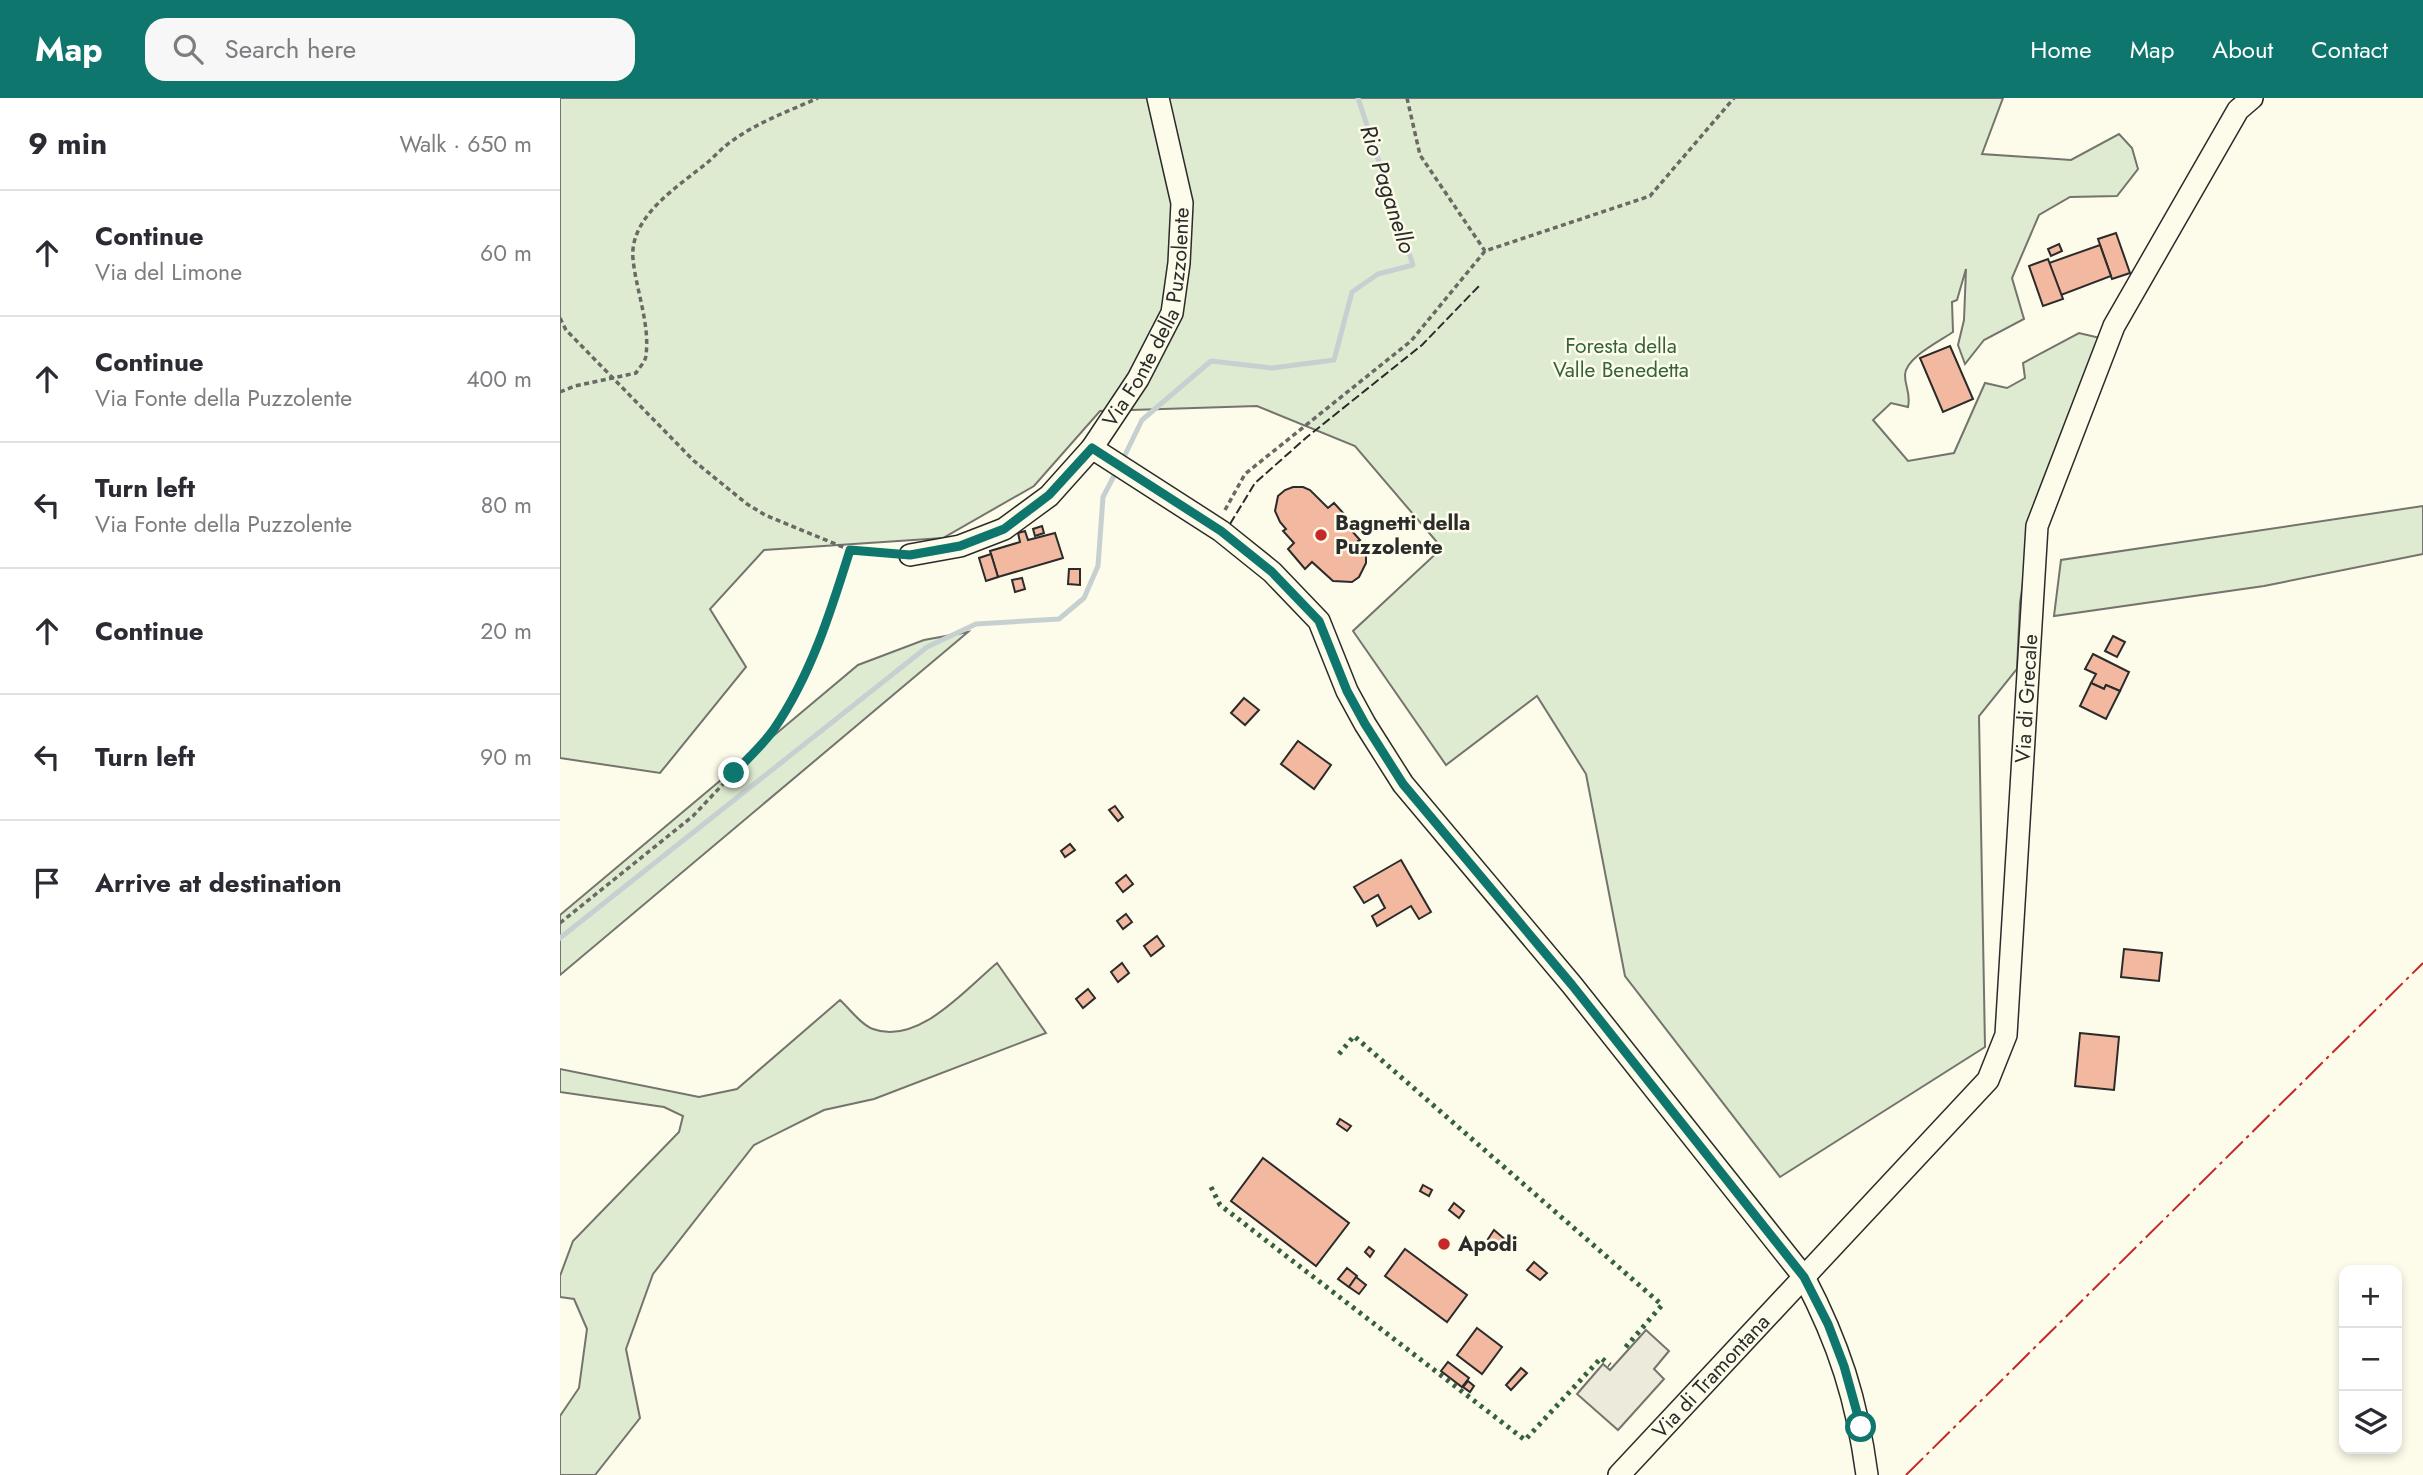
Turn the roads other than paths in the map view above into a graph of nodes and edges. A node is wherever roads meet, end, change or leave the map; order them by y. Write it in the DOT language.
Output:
graph roads {
  1 [pos="1158,98"];
  2 [pos="2252,98"];
  3 [pos="1092,448"];
  4 [pos="910,555"];
  5 [pos="1804,1277"];
  6 [pos="1619,1475"];
  7 [pos="1867,1475"];
  1 -- 3 [label="street, Via Fonte della Puzzolente"];
  2 -- 5 [label="street, Via di Grecale"];
  3 -- 4 [label="street, Via Fonte della Puzzolente"];
  3 -- 5 [label="street, Via Fonte della Puzzolente"];
  5 -- 6 [label="street, Via di Tramontana"];
  5 -- 7 [label="street, Via Fonte della Puzzolente"];
}
